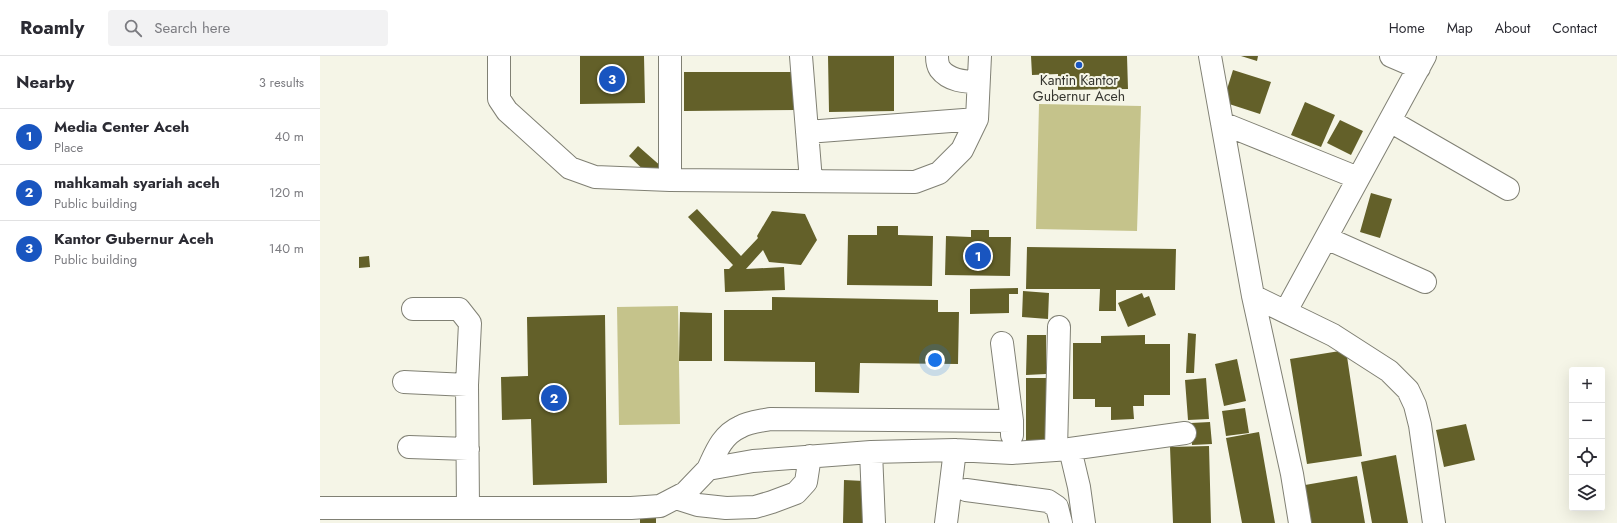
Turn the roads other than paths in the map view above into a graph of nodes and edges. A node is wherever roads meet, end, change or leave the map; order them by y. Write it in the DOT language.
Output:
graph roads {
  1 [pos="499,56"];
  2 [pos="670,56"];
  3 [pos="801,56"];
  4 [pos="937,56"];
  5 [pos="980,56"];
  6 [pos="1210,56"];
  7 [pos="1391,56"];
  8 [pos="1422,62"];
  9 [pos="978,82"];
  10 [pos="977,119"];
  11 [pos="1390,121"];
  12 [pos="1222,123"];
  13 [pos="807,132"];
  14 [pos="1358,178"];
  15 [pos="670,180"];
  16 [pos="811,181"];
  17 [pos="1508,189"];
  18 [pos="1326,238"];
  19 [pos="1426,282"];
  20 [pos="1254,296"];
  21 [pos="413,309"];
  22 [pos="1286,311"];
  23 [pos="1059,327"];
  24 [pos="1002,343"];
  25 [pos="404,382"];
  26 [pos="467,385"];
  27 [pos="1012,421"];
  28 [pos="1185,433"];
  29 [pos="409,447"];
  30 [pos="468,449"];
  31 [pos="1063,449"];
  32 [pos="963,450"];
  33 [pos="871,452"];
  34 [pos="1012,453"];
  35 [pos="810,456"];
  36 [pos="708,469"];
  37 [pos="966,490"];
  38 [pos="676,498"];
  39 [pos="320,508"];
  40 [pos="468,508"];
  41 [pos="874,523"];
  42 [pos="946,523"];
  43 [pos="961,523"];
  44 [pos="1061,523"];
  45 [pos="1084,523"];
  46 [pos="1300,523"];
  47 [pos="1434,523"];
  1 -- 15 [label="street"];
  2 -- 15 [label="street"];
  3 -- 13 [label="street"];
  4 -- 9 [label="street"];
  5 -- 9 [label="street"];
  6 -- 12 [label="street"];
  7 -- 8 [label="street"];
  8 -- 11 [label="street"];
  9 -- 10 [label="street"];
  10 -- 13 [label="street"];
  10 -- 16 [label="street"];
  11 -- 14 [label="street"];
  11 -- 17 [label="street"];
  12 -- 14 [label="street"];
  12 -- 20 [label="street"];
  13 -- 16 [label="street"];
  14 -- 18 [label="street"];
  15 -- 16 [label="street"];
  18 -- 19 [label="street"];
  18 -- 22 [label="street"];
  20 -- 22 [label="street"];
  20 -- 46 [label="street"];
  21 -- 26 [label="street"];
  22 -- 47 [label="street"];
  23 -- 31 [label="street"];
  24 -- 27 [label="street"];
  25 -- 26 [label="street"];
  26 -- 30 [label="street"];
  27 -- 34 [label="street"];
  27 -- 36 [label="street"];
  28 -- 31 [label="street"];
  29 -- 30 [label="street"];
  30 -- 40 [label="street"];
  31 -- 34 [label="street"];
  31 -- 45 [label="street"];
  32 -- 33 [label="street"];
  32 -- 34 [label="street"];
  32 -- 37 [label="street"];
  32 -- 42 [label="street"];
  33 -- 35 [label="street"];
  33 -- 41 [label="street"];
  35 -- 36 [label="street"];
  35 -- 38 [label="street"];
  36 -- 38 [label="street"];
  37 -- 43 [label="street"];
  37 -- 44 [label="street"];
  38 -- 40 [label="street"];
  39 -- 40 [label="street"];
}
